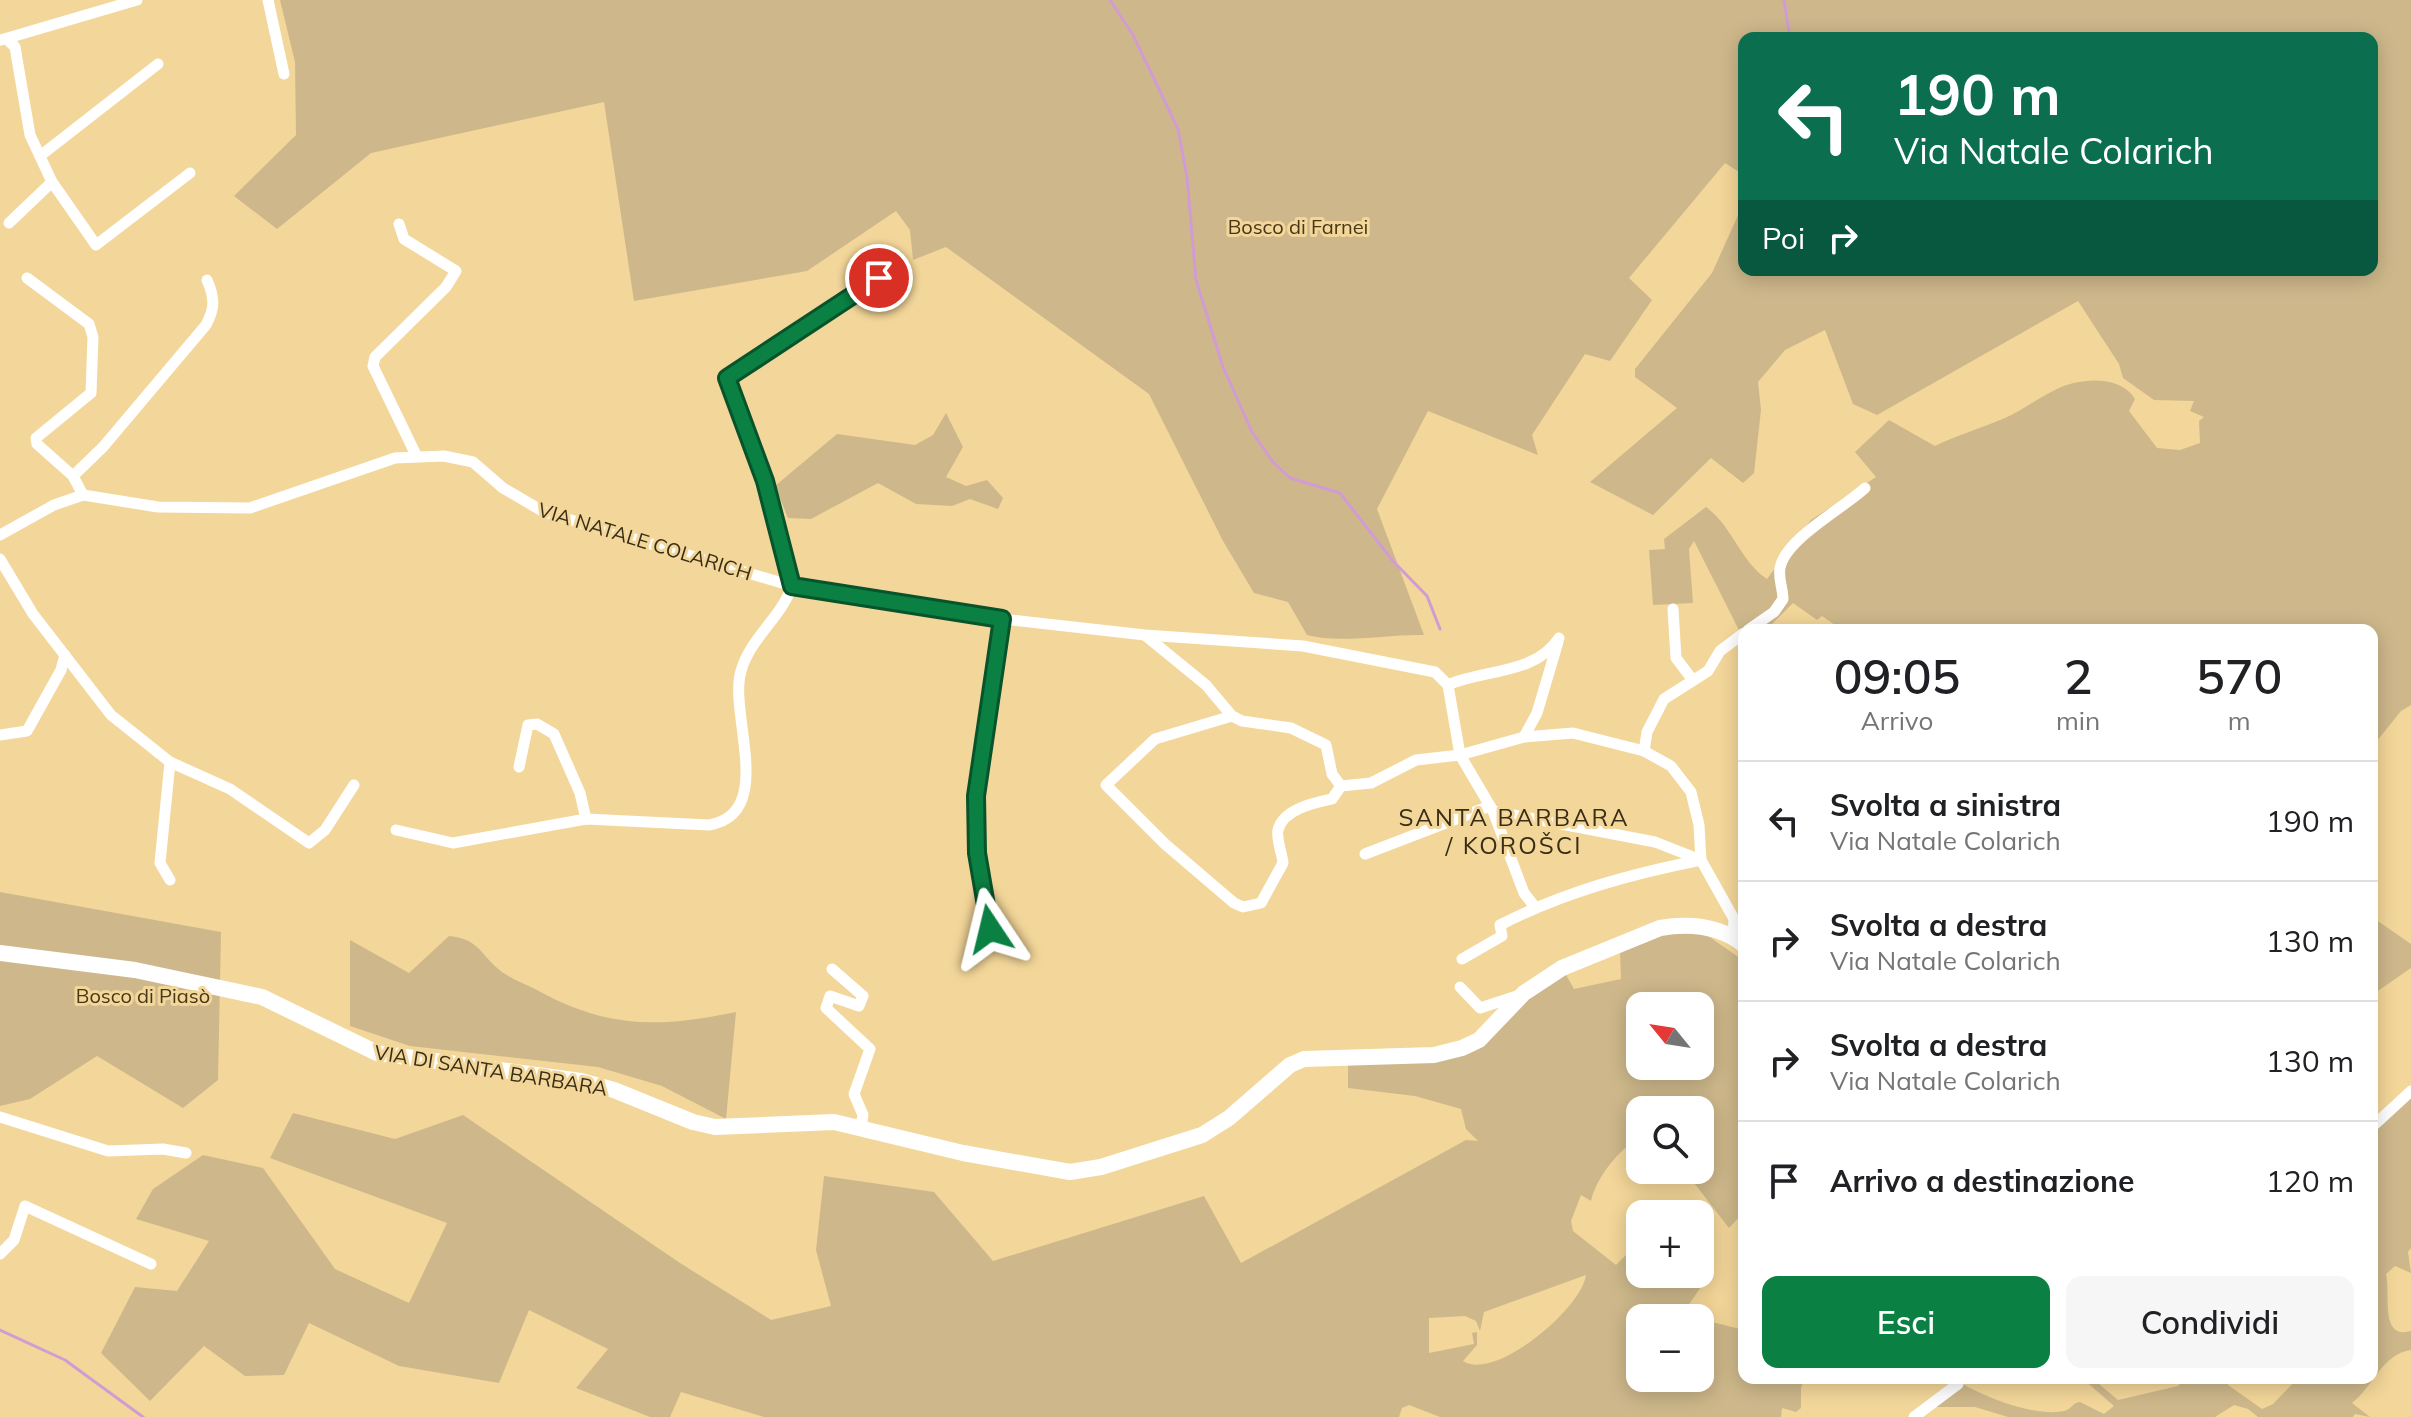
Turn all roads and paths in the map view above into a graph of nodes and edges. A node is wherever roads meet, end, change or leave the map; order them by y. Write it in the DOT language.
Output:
graph roads {
  1 [pos="137,0"];
  2 [pos="268,0"];
  3 [pos="4,40"];
  4 [pos="158,64"];
  5 [pos="284,74"];
  6 [pos="40,156"];
  7 [pos="190,173"];
  8 [pos="52,182"];
  9 [pos="9,223"];
  10 [pos="399,224"];
  11 [pos="895,267"];
  12 [pos="27,278"];
  13 [pos="207,280"];
  14 [pos="416,455"];
  15 [pos="73,476"];
  16 [pos="1865,488"];
  17 [pos="83,495"];
  18 [pos="0,535"];
  19 [pos="0,559"];
  20 [pos="792,586"];
  21 [pos="1673,609"];
  22 [pos="1002,619"];
  23 [pos="1756,624"];
  24 [pos="1145,635"];
  25 [pos="1738,637"];
  26 [pos="65,655"];
  27 [pos="1692,679"];
  28 [pos="1448,685"];
  29 [pos="1232,716"];
  30 [pos="0,735"];
  31 [pos="1524,737"];
  32 [pos="1644,751"];
  33 [pos="1460,755"];
  34 [pos="170,762"];
  35 [pos="519,767"];
  36 [pos="354,785"];
  37 [pos="1341,786"];
  38 [pos="1492,809"];
  39 [pos="586,819"];
  40 [pos="396,830"];
  41 [pos="1365,854"];
  42 [pos="1701,860"];
  43 [pos="170,880"];
  44 [pos="1535,907"];
  45 [pos="990,929"];
  46 [pos="1738,937"];
  47 [pos="1738,941"];
  48 [pos="0,953"];
  49 [pos="1462,959"];
  50 [pos="832,969"];
  51 [pos="1460,987"];
  52 [pos="1524,993"];
  53 [pos="2411,1091"];
  54 [pos="0,1117"];
  55 [pos="2378,1121"];
  56 [pos="861,1127"];
  57 [pos="186,1153"];
  58 [pos="0,1254"];
  59 [pos="151,1264"];
  60 [pos="1958,1384"];
  61 [pos="1914,1417"];
  1 -- 3 [label="street"];
  2 -- 5 [label="street"];
  3 -- 6 [label="street"];
  4 -- 6 [label="street"];
  6 -- 8 [label="street"];
  7 -- 8 [label="street"];
  8 -- 9 [label="street"];
  10 -- 14 [label="street"];
  11 -- 20 [label="street, VIA NATALE COLARICH"];
  12 -- 15 [label="street"];
  13 -- 15 [label="street"];
  14 -- 17 [label="street, VIA NATALE COLARICH"];
  14 -- 20 [label="street, VIA NATALE COLARICH"];
  15 -- 17 [label="street"];
  16 -- 23 [label="street"];
  17 -- 18 [label="street"];
  19 -- 26 [label="street"];
  20 -- 22 [label="street, VIA NATALE COLARICH"];
  20 -- 39 [label="street"];
  21 -- 27 [label="street"];
  22 -- 24 [label="street, VIA NATALE COLARICH"];
  22 -- 45 [label="street"];
  24 -- 28 [label="street, VIA NATALE COLARICH"];
  24 -- 29 [label="street"];
  25 -- 27 [label="street"];
  26 -- 30 [label="street"];
  26 -- 34 [label="street"];
  27 -- 32 [label="street"];
  28 -- 31 [label="street"];
  28 -- 33 [label="street"];
  29 -- 37 [label="street"];
  29 -- 37 [label="street"];
  31 -- 32 [label="street"];
  31 -- 33 [label="street"];
  32 -- 42 [label="street"];
  33 -- 37 [label="street"];
  33 -- 38 [label="street"];
  34 -- 36 [label="street"];
  34 -- 43 [label="street"];
  35 -- 39 [label="street"];
  38 -- 41 [label="street"];
  38 -- 42 [label="street"];
  38 -- 44 [label="street"];
  39 -- 40 [label="street"];
  42 -- 44 [label="street"];
  42 -- 46 [label="street"];
  44 -- 49 [label="street"];
  47 -- 52 [label="street, VIA DI SANTA BARBARA"];
  48 -- 56 [label="street, VIA DI SANTA BARBARA"];
  50 -- 56 [label="street"];
  51 -- 52 [label="street"];
  52 -- 56 [label="street, VIA DI SANTA BARBARA"];
  53 -- 55 [label="street"];
  54 -- 57 [label="street"];
  58 -- 59 [label="street"];
  60 -- 61 [label="street"];
}
